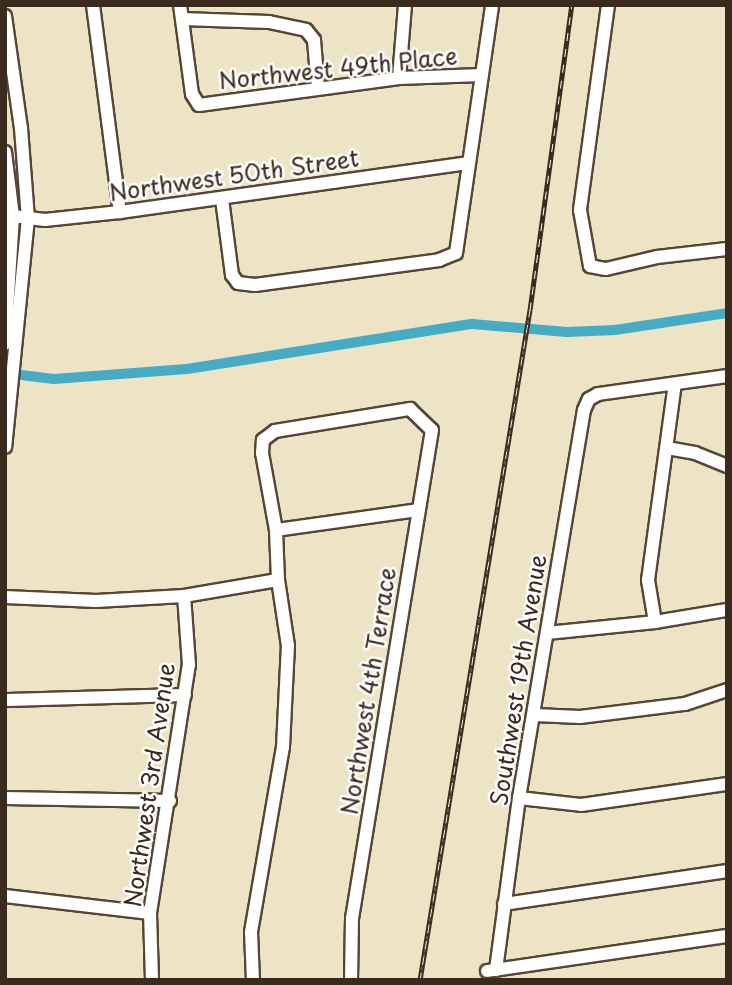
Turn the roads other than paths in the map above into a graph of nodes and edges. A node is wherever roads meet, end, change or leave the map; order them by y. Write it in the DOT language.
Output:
graph roads {
  1 [pos="93,5"];
  2 [pos="180,5"];
  3 [pos="405,5"];
  4 [pos="492,5"];
  5 [pos="608,5"];
  6 [pos="5,16"];
  7 [pos="182,19"];
  8 [pos="482,75"];
  9 [pos="399,78"];
  10 [pos="318,89"];
  11 [pos="5,152"];
  12 [pos="468,163"];
  13 [pos="222,199"];
  14 [pos="120,212"];
  15 [pos="9,215"];
  16 [pos="28,218"];
  17 [pos="727,249"];
  18 [pos="5,344"];
  19 [pos="727,376"];
  20 [pos="675,384"];
  21 [pos="5,447"];
  22 [pos="667,448"];
  23 [pos="727,466"];
  24 [pos="419,510"];
  25 [pos="276,530"];
  26 [pos="278,580"];
  27 [pos="184,596"];
  28 [pos="5,597"];
  29 [pos="727,610"];
  30 [pos="655,622"];
  31 [pos="547,633"];
  32 [pos="727,690"];
  33 [pos="185,695"];
  34 [pos="5,700"];
  35 [pos="535,715"];
  36 [pos="727,784"];
  37 [pos="5,798"];
  38 [pos="519,798"];
  39 [pos="170,801"];
  40 [pos="727,872"];
  41 [pos="5,897"];
  42 [pos="504,904"];
  43 [pos="150,913"];
  44 [pos="727,936"];
  45 [pos="152,980"];
  46 [pos="253,980"];
  47 [pos="351,980"];
  1 -- 14 [label="street"];
  2 -- 7 [label="street"];
  3 -- 9 [label="street"];
  4 -- 8 [label="street"];
  5 -- 17 [label="street"];
  6 -- 16 [label="street"];
  7 -- 10 [label="street"];
  7 -- 10 [label="street, Northwest 49th Place"];
  8 -- 9 [label="street, Northwest 49th Place"];
  8 -- 12 [label="street"];
  9 -- 10 [label="street, Northwest 49th Place"];
  11 -- 15 [label="street"];
  12 -- 13 [label="street, Northwest 50th Street"];
  12 -- 13 [label="street"];
  13 -- 14 [label="street, Northwest 50th Street"];
  14 -- 16 [label="street, Northwest 50th Street"];
  15 -- 16 [label="street, Northwest 50th Street"];
  15 -- 18 [label="street"];
  16 -- 21 [label="street"];
  19 -- 20 [label="street"];
  20 -- 22 [label="street"];
  20 -- 31 [label="street, Southwest 19th Avenue"];
  22 -- 23 [label="street"];
  22 -- 30 [label="street"];
  24 -- 25 [label="street"];
  24 -- 25 [label="street, Northwest 4th Terrace"];
  24 -- 47 [label="street, Northwest 4th Terrace"];
  25 -- 26 [label="street"];
  26 -- 27 [label="street"];
  26 -- 46 [label="street"];
  27 -- 28 [label="street"];
  27 -- 33 [label="street, Northwest 3rd Avenue"];
  29 -- 30 [label="street"];
  30 -- 31 [label="street"];
  31 -- 35 [label="street, Southwest 19th Avenue"];
  32 -- 35 [label="street"];
  33 -- 34 [label="street"];
  33 -- 39 [label="street, Northwest 3rd Avenue"];
  35 -- 38 [label="street, Southwest 19th Avenue"];
  36 -- 38 [label="street"];
  37 -- 39 [label="street"];
  38 -- 42 [label="street, Southwest 19th Avenue"];
  39 -- 43 [label="street, Northwest 3rd Avenue"];
  40 -- 42 [label="street"];
  41 -- 43 [label="street"];
  42 -- 44 [label="street, Southwest 19th Avenue"];
  43 -- 45 [label="street, Northwest 3rd Avenue"];
}
